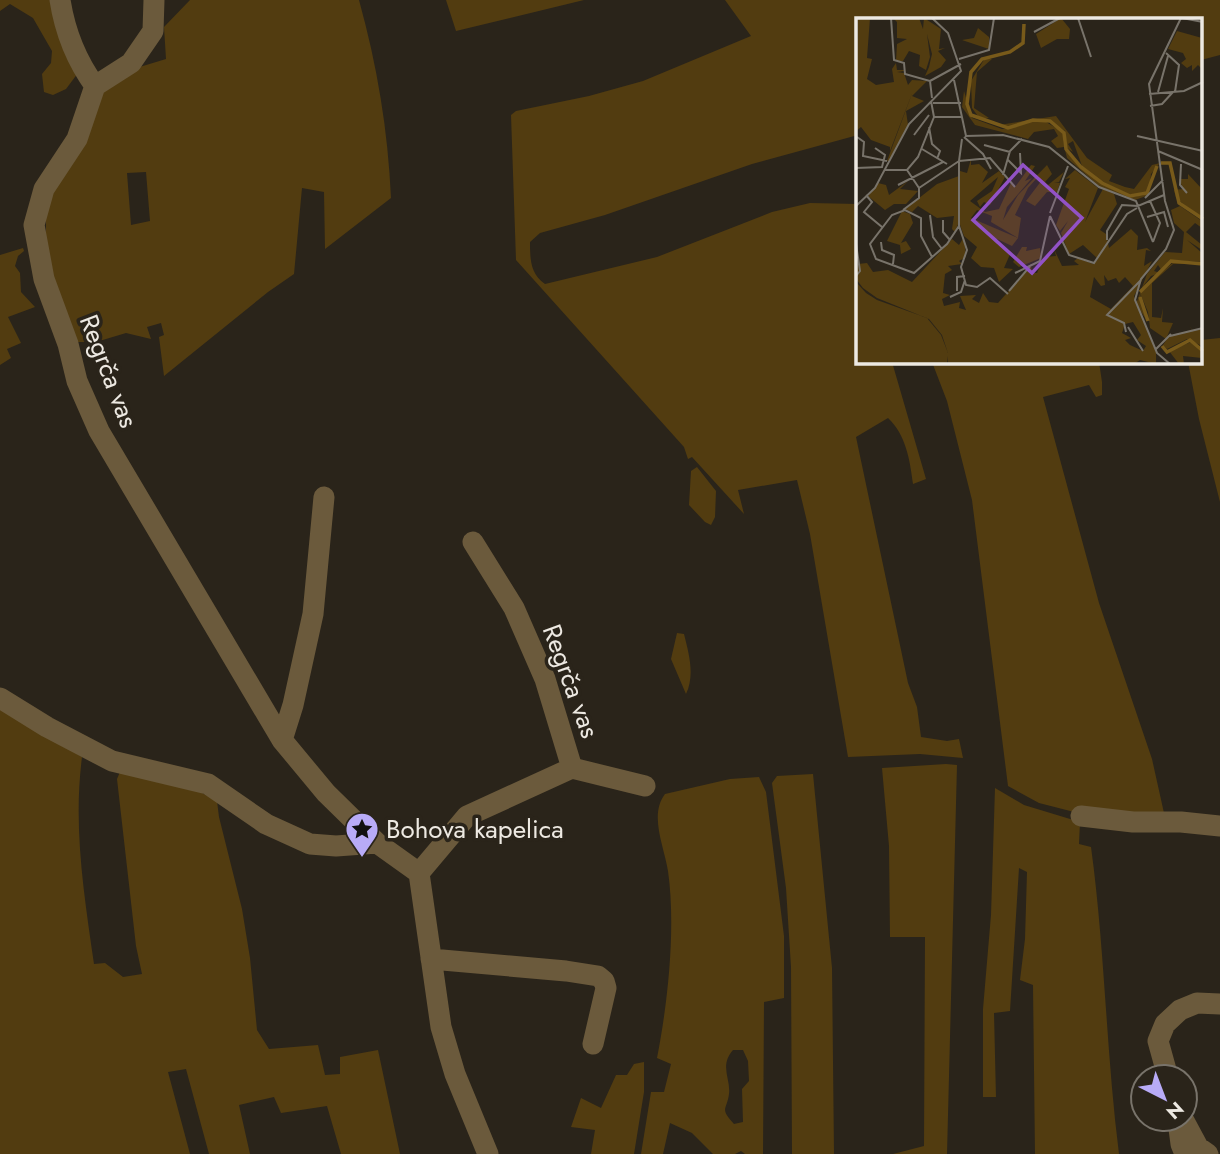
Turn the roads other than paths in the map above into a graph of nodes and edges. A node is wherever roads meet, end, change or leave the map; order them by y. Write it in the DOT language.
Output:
graph roads {
  1 [pos="60,0"];
  2 [pos="154,0"];
  3 [pos="95,86"];
  4 [pos="324,497"];
  5 [pos="473,542"];
  6 [pos="0,698"];
  7 [pos="282,740"];
  8 [pos="572,768"];
  9 [pos="645,786"];
  10 [pos="1081,816"];
  11 [pos="1220,826"];
  12 [pos="377,843"];
  13 [pos="419,873"];
  14 [pos="431,959"];
  15 [pos="1220,1004"];
  16 [pos="593,1044"];
  17 [pos="1164,1063"];
  18 [pos="1181,1133"];
  19 [pos="1190,1133"];
  20 [pos="488,1154"];
  21 [pos="1185,1154"];
  22 [pos="1208,1154"];
  1 -- 3 [label="street"];
  2 -- 3 [label="street"];
  3 -- 7 [label="street, Regrča vas"];
  4 -- 7 [label="street"];
  5 -- 8 [label="street, Regrča vas"];
  6 -- 12 [label="street"];
  7 -- 12 [label="street, Regrča vas"];
  8 -- 9 [label="street, Regrča vas"];
  8 -- 13 [label="street, Regrča vas"];
  10 -- 11 [label="street"];
  12 -- 13 [label="street, Regrča vas"];
  13 -- 14 [label="street"];
  14 -- 16 [label="street"];
  14 -- 20 [label="street"];
  15 -- 17 [label="street"];
  18 -- 21 [label="street"];
  19 -- 22 [label="street"];
}
